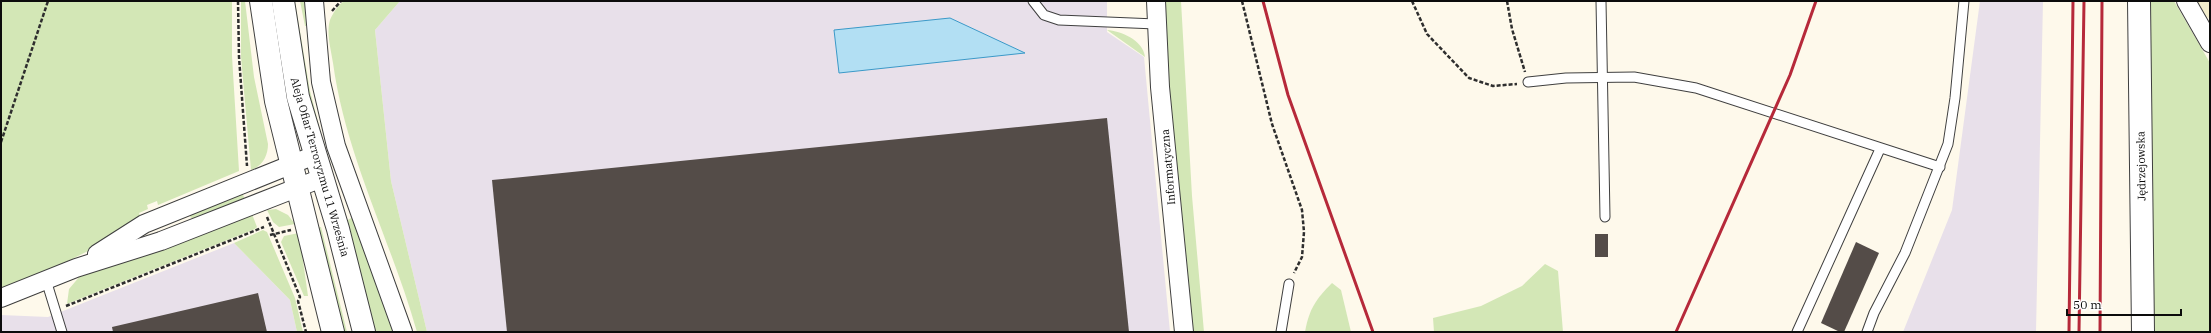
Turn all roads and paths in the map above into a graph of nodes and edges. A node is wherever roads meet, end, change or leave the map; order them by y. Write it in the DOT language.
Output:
graph roads {
  1 [pos="48,1"];
  2 [pos="238,1"];
  3 [pos="261,1"];
  4 [pos="283,1"];
  5 [pos="314,1"];
  6 [pos="1033,1"];
  7 [pos="1156,1"];
  8 [pos="1242,1"];
  9 [pos="1412,1"];
  10 [pos="1507,1"];
  11 [pos="1601,1"];
  12 [pos="1964,1"];
  13 [pos="2138,1"];
  14 [pos="2186,1"];
  15 [pos="1156,24"];
  16 [pos="2210,43"];
  17 [pos="1602,78"];
  18 [pos="1528,82"];
  19 [pos="1,142"];
  20 [pos="1880,149"];
  21 [pos="315,156"];
  22 [pos="291,165"];
  23 [pos="1940,167"];
  24 [pos="247,168"];
  25 [pos="322,178"];
  26 [pos="296,187"];
  27 [pos="266,216"];
  28 [pos="1605,217"];
  29 [pos="264,227"];
  30 [pos="299,228"];
  31 [pos="274,234"];
  32 [pos="270,235"];
  33 [pos="76,268"];
  34 [pos="46,280"];
  35 [pos="1289,284"];
  36 [pos="1,298"];
  37 [pos="56,310"];
  38 [pos="62,332"];
  39 [pos="306,332"];
  40 [pos="333,332"];
  41 [pos="364,332"];
  42 [pos="403,332"];
  43 [pos="1184,332"];
  44 [pos="1281,332"];
  45 [pos="1797,332"];
  46 [pos="1867,332"];
  47 [pos="2143,332"];
  1 -- 19 [label="path"];
  2 -- 24 [label="path"];
  3 -- 22 [label="street, Aleja Ofiar Terroryzmu 11 Września"];
  4 -- 21 [label="street, Aleja Ofiar Terroryzmu 11 Września"];
  5 -- 42 [label="street"];
  6 -- 15 [label="lane"];
  7 -- 15 [label="street, Informatyczna"];
  8 -- 35 [label="path"];
  9 -- 18 [label="path"];
  10 -- 18 [label="path"];
  11 -- 17 [label="lane"];
  12 -- 23 [label="lane"];
  13 -- 47 [label="street, Jędrzejowska"];
  14 -- 16 [label="street"];
  15 -- 43 [label="street, Informatyczna"];
  17 -- 18 [label="lane"];
  17 -- 20 [label="lane"];
  17 -- 28 [label="lane"];
  20 -- 23 [label="lane"];
  20 -- 45 [label="lane"];
  21 -- 22 [label="street"];
  21 -- 25 [label="street, Aleja Ofiar Terroryzmu 11 Września"];
  22 -- 26 [label="street, Aleja Ofiar Terroryzmu 11 Września"];
  22 -- 33 [label="street"];
  23 -- 46 [label="lane"];
  25 -- 26 [label="street"];
  25 -- 41 [label="street, Aleja Ofiar Terroryzmu 11 Września"];
  26 -- 33 [label="street"];
  26 -- 40 [label="street, Aleja Ofiar Terroryzmu 11 Września"];
  27 -- 31 [label="path"];
  29 -- 37 [label="path"];
  30 -- 31 [label="path"];
  31 -- 32 [label="path"];
  31 -- 39 [label="path"];
  33 -- 34 [label="street"];
  34 -- 36 [label="street"];
  34 -- 37 [label="lane"];
  35 -- 44 [label="lane"];
  37 -- 38 [label="lane"];
}
